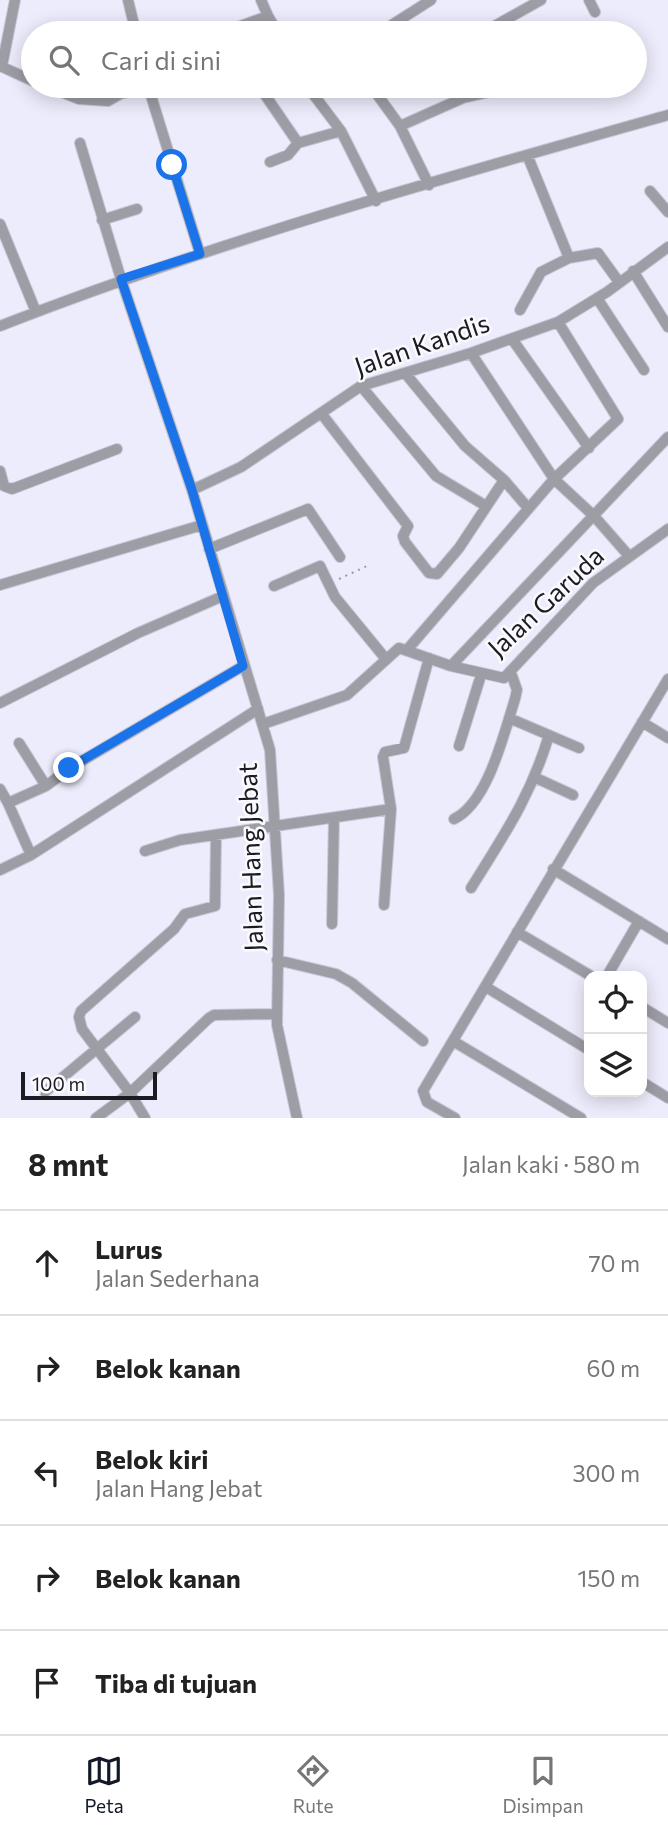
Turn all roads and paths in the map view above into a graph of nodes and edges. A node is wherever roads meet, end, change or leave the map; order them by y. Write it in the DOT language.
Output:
graph roads {
  1 [pos="15,0"];
  2 [pos="128,0"];
  3 [pos="261,0"];
  4 [pos="431,0"];
  5 [pos="541,0"];
  6 [pos="589,0"];
  7 [pos="595,12"];
  8 [pos="268,16"];
  9 [pos="133,21"];
  10 [pos="254,21"];
  11 [pos="271,21"];
  12 [pos="400,21"];
  13 [pos="503,21"];
  14 [pos="1,66"];
  15 [pos="21,75"];
  16 [pos="76,98"];
  17 [pos="112,98"];
  18 [pos="152,98"];
  19 [pos="267,98"];
  20 [pos="316,98"];
  21 [pos="380,98"];
  22 [pos="463,98"];
  23 [pos="668,115"];
  24 [pos="400,126"];
  25 [pos="341,131"];
  26 [pos="80,143"];
  27 [pos="298,143"];
  28 [pos="528,157"];
  29 [pos="270,162"];
  30 [pos="429,186"];
  31 [pos="650,191"];
  32 [pos="376,201"];
  33 [pos="137,209"];
  34 [pos="668,212"];
  35 [pos="102,220"];
  36 [pos="0,224"];
  37 [pos="668,247"];
  38 [pos="200,254"];
  39 [pos="569,258"];
  40 [pos="633,271"];
  41 [pos="121,279"];
  42 [pos="619,282"];
  43 [pos="597,298"];
  44 [pos="520,310"];
  45 [pos="36,312"];
  46 [pos="558,322"];
  47 [pos="0,326"];
  48 [pos="668,327"];
  49 [pos="512,339"];
  50 [pos="471,353"];
  51 [pos="644,370"];
  52 [pos="405,373"];
  53 [pos="361,386"];
  54 [pos="321,413"];
  55 [pos="668,437"];
  56 [pos="589,447"];
  57 [pos="117,449"];
  58 [pos="0,471"];
  59 [pos="554,479"];
  60 [pos="504,480"];
  61 [pos="192,490"];
  62 [pos="486,506"];
  63 [pos="528,509"];
  64 [pos="594,516"];
  65 [pos="202,525"];
  66 [pos="668,529"];
  67 [pos="209,550"];
  68 [pos="629,556"];
  69 [pos="340,557"];
  70 [pos="367,566"];
  71 [pos="328,583"];
  72 [pos="0,585"];
  73 [pos="274,586"];
  74 [pos="223,596"];
  75 [pos="407,650"];
  76 [pos="385,658"];
  77 [pos="429,658"];
  78 [pos="243,666"];
  79 [pos="451,666"];
  80 [pos="511,673"];
  81 [pos="481,675"];
  82 [pos="668,679"];
  83 [pos="0,703"];
  84 [pos="258,709"];
  85 [pos="509,718"];
  86 [pos="642,722"];
  87 [pos="263,724"];
  88 [pos="549,735"];
  89 [pos="668,738"];
  90 [pos="19,743"];
  91 [pos="459,746"];
  92 [pos="579,748"];
  93 [pos="536,778"];
  94 [pos="46,786"];
  95 [pos="0,789"];
  96 [pos="573,795"];
  97 [pos="8,803"];
  98 [pos="391,809"];
  99 [pos="334,818"];
  100 [pos="454,819"];
  101 [pos="277,828"];
  102 [pos="216,836"];
  103 [pos="145,851"];
  104 [pos="31,855"];
  105 [pos="553,869"];
  106 [pos="0,870"];
  107 [pos="471,888"];
  108 [pos="384,905"];
  109 [pos="639,921"];
  110 [pos="332,925"];
  111 [pos="517,932"];
  112 [pos="668,939"];
  113 [pos="277,960"];
  114 [pos="610,971"];
  115 [pos="584,972"];
  116 [pos="486,987"];
  117 [pos="647,1010"];
  118 [pos="276,1014"];
  119 [pos="135,1017"];
  120 [pos="668,1023"];
  121 [pos="423,1041"];
  122 [pos="453,1041"];
  123 [pos="584,1046"];
  124 [pos="95,1051"];
  125 [pos="647,1085"];
  126 [pos="45,1092"];
  127 [pos="130,1093"];
  128 [pos="668,1098"];
  129 [pos="96,1118"];
  130 [pos="145,1118"];
  131 [pos="296,1118"];
  132 [pos="454,1118"];
  133 [pos="580,1118"];
  1 -- 14 [label="street"];
  2 -- 9 [label="street"];
  3 -- 8 [label="street"];
  4 -- 12 [label="street"];
  5 -- 13 [label="street"];
  6 -- 7 [label="street"];
  8 -- 10 [label="street"];
  8 -- 11 [label="street"];
  14 -- 15 [label="street"];
  16 -- 17 [label="street"];
  18 -- 38 [label="street"];
  19 -- 27 [label="street"];
  20 -- 25 [label="street"];
  21 -- 24 [label="street"];
  22 -- 24 [label="street"];
  23 -- 28 [label="street"];
  24 -- 30 [label="street"];
  25 -- 27 [label="street"];
  25 -- 32 [label="street"];
  26 -- 35 [label="street, Jalan Hang Jebat"];
  27 -- 29 [label="street"];
  28 -- 30 [label="street"];
  28 -- 39 [label="street"];
  30 -- 32 [label="street"];
  31 -- 34 [label="street"];
  32 -- 38 [label="street"];
  33 -- 35 [label="street"];
  35 -- 41 [label="street, Jalan Hang Jebat"];
  36 -- 45 [label="street"];
  37 -- 40 [label="street, Jalan Kandis"];
  38 -- 41 [label="street"];
  39 -- 42 [label="street"];
  39 -- 44 [label="street"];
  40 -- 42 [label="street, Jalan Kandis"];
  40 -- 48 [label="street"];
  41 -- 45 [label="street"];
  41 -- 61 [label="street, Jalan Hang Jebat"];
  42 -- 43 [label="street, Jalan Kandis"];
  43 -- 46 [label="street, Jalan Kandis"];
  43 -- 51 [label="street"];
  45 -- 47 [label="street"];
  46 -- 49 [label="street, Jalan Kandis"];
  46 -- 56 [label="street"];
  49 -- 50 [label="street, Jalan Kandis"];
  49 -- 56 [label="street"];
  50 -- 52 [label="street, Jalan Kandis"];
  50 -- 59 [label="street"];
  52 -- 53 [label="street, Jalan Kandis"];
  52 -- 60 [label="street"];
  53 -- 54 [label="street, Jalan Kandis"];
  53 -- 62 [label="street"];
  54 -- 61 [label="street, Jalan Kandis"];
  54 -- 62 [label="street"];
  55 -- 64 [label="street"];
  56 -- 59 [label="street"];
  57 -- 58 [label="street"];
  59 -- 63 [label="street"];
  59 -- 64 [label="street"];
  60 -- 62 [label="street"];
  60 -- 63 [label="street"];
  61 -- 65 [label="street, Jalan Hang Jebat"];
  63 -- 75 [label="street"];
  64 -- 68 [label="street"];
  64 -- 79 [label="street"];
  65 -- 67 [label="street, Jalan Hang Jebat"];
  65 -- 72 [label="street"];
  66 -- 68 [label="street, Jalan Garuda"];
  67 -- 69 [label="street"];
  67 -- 74 [label="street, Jalan Hang Jebat"];
  68 -- 80 [label="street, Jalan Garuda"];
  70 -- 71 [label="path"];
  71 -- 73 [label="street"];
  71 -- 76 [label="street"];
  74 -- 78 [label="street, Jalan Hang Jebat"];
  74 -- 83 [label="street"];
  75 -- 76 [label="street"];
  75 -- 77 [label="street, Jalan Garuda"];
  76 -- 87 [label="street"];
  77 -- 79 [label="street, Jalan Garuda"];
  77 -- 98 [label="street"];
  78 -- 84 [label="street, Jalan Hang Jebat"];
  78 -- 94 [label="street"];
  79 -- 81 [label="street, Jalan Garuda"];
  80 -- 81 [label="street, Jalan Garuda"];
  80 -- 85 [label="street"];
  81 -- 91 [label="street"];
  82 -- 86 [label="street"];
  84 -- 87 [label="street, Jalan Hang Jebat"];
  84 -- 104 [label="street"];
  85 -- 88 [label="street"];
  85 -- 100 [label="street"];
  86 -- 89 [label="street"];
  86 -- 105 [label="street"];
  87 -- 101 [label="street, Jalan Hang Jebat"];
  88 -- 92 [label="street"];
  88 -- 93 [label="street"];
  90 -- 94 [label="street"];
  93 -- 96 [label="street"];
  93 -- 107 [label="street"];
  94 -- 97 [label="street"];
  95 -- 97 [label="street"];
  97 -- 104 [label="street"];
  98 -- 99 [label="street"];
  98 -- 108 [label="street"];
  99 -- 101 [label="street"];
  99 -- 110 [label="street"];
  101 -- 102 [label="street"];
  101 -- 113 [label="street, Jalan Hang Jebat"];
  102 -- 103 [label="street"];
  102 -- 124 [label="street"];
  104 -- 106 [label="street"];
  105 -- 109 [label="street"];
  105 -- 111 [label="street"];
  109 -- 112 [label="street"];
  109 -- 114 [label="street"];
  111 -- 115 [label="street"];
  111 -- 116 [label="street"];
  113 -- 118 [label="street, Jalan Hang Jebat"];
  113 -- 121 [label="street"];
  116 -- 122 [label="street"];
  116 -- 123 [label="street"];
  117 -- 120 [label="street"];
  118 -- 127 [label="street"];
  118 -- 131 [label="street, Jalan Hang Jebat"];
  119 -- 124 [label="street"];
  122 -- 132 [label="street"];
  122 -- 133 [label="street"];
  124 -- 126 [label="street"];
  124 -- 127 [label="street"];
  125 -- 128 [label="street"];
  127 -- 129 [label="street"];
  127 -- 130 [label="street"];
}
